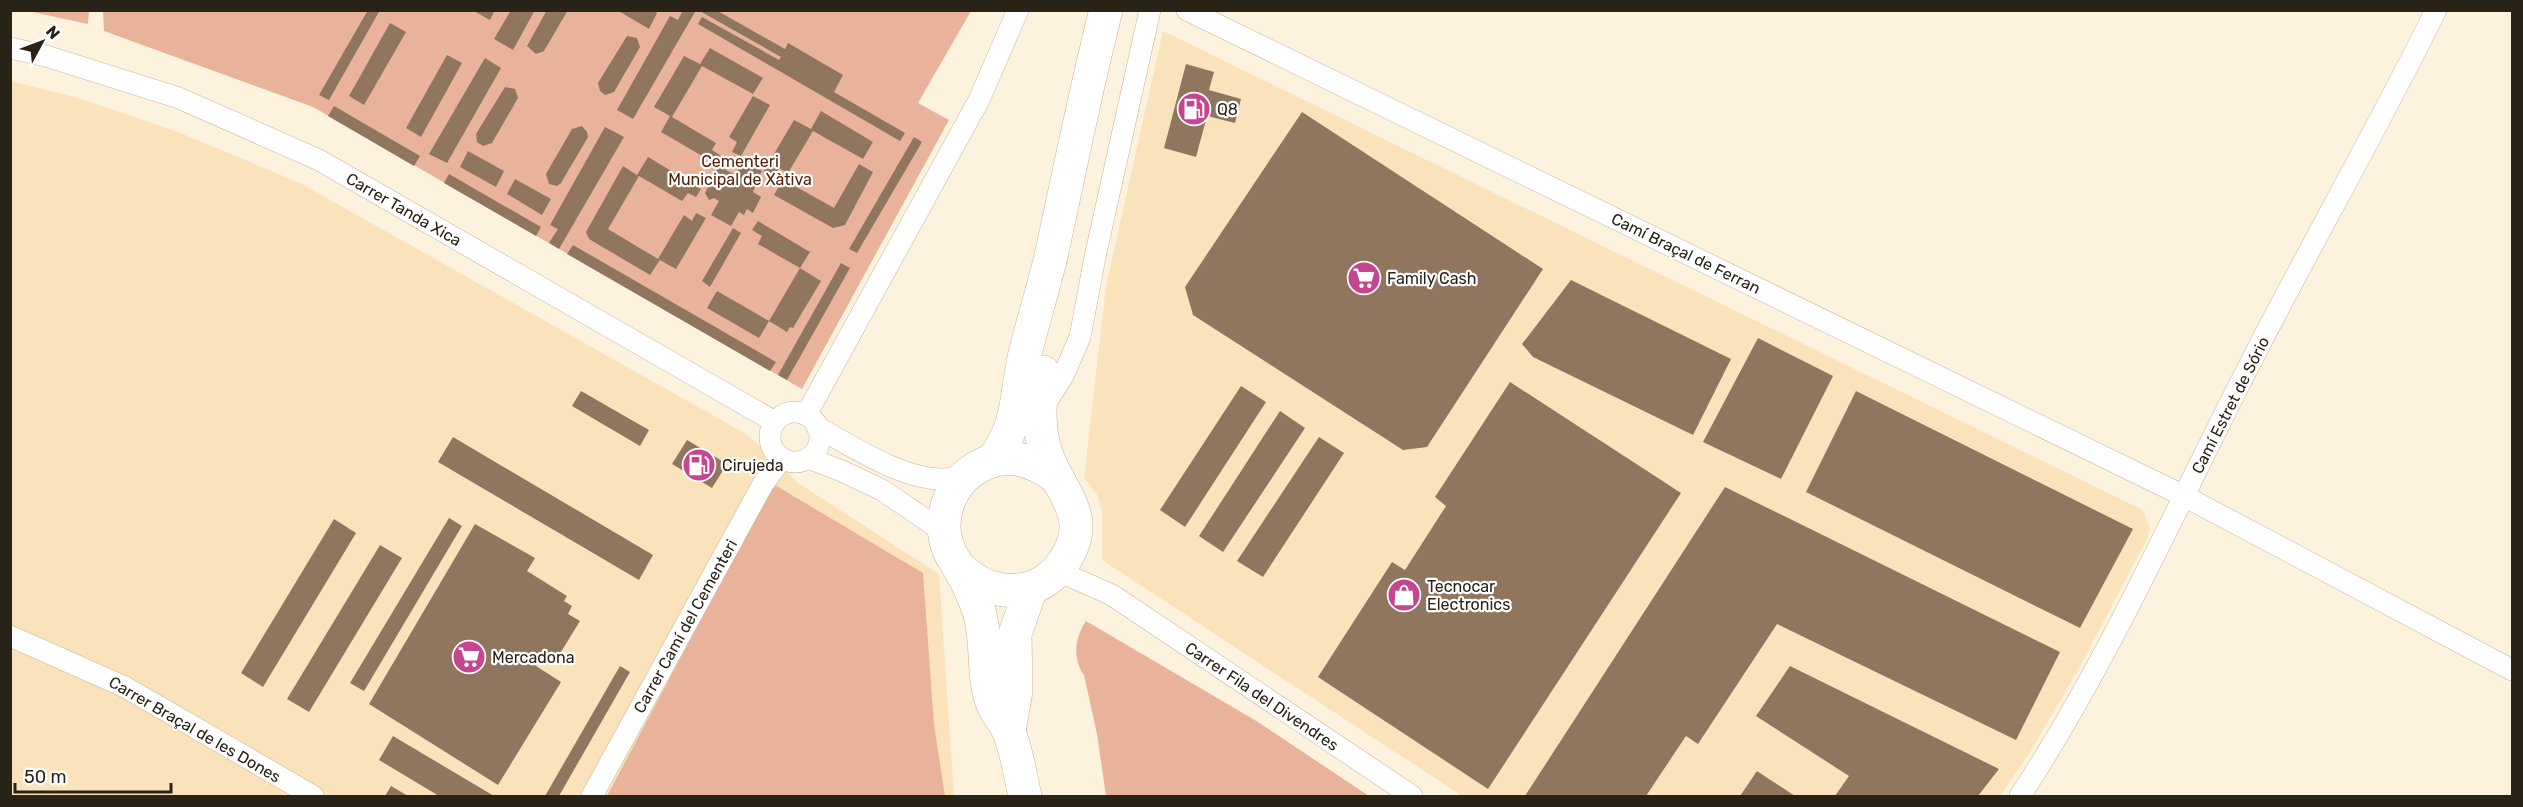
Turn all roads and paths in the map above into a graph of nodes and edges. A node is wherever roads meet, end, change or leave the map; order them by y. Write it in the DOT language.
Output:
graph roads {
  1 [pos="1018,10"];
  2 [pos="1106,10"];
  3 [pos="1150,10"];
  4 [pos="1187,10"];
  5 [pos="2436,10"];
  6 [pos="10,48"];
  7 [pos="1050,259"];
  8 [pos="1039,414"];
  9 [pos="812,421"];
  10 [pos="775,422"];
  11 [pos="782,458"];
  12 [pos="808,458"];
  13 [pos="980,467"];
  14 [pos="1058,479"];
  15 [pos="2184,496"];
  16 [pos="944,532"];
  17 [pos="960,568"];
  18 [pos="1053,570"];
  19 [pos="10,636"];
  20 [pos="2512,670"];
  21 [pos="1009,731"];
  22 [pos="313,796"];
  23 [pos="591,796"];
  24 [pos="1024,796"];
  25 [pos="1412,796"];
  26 [pos="2020,796"];
  1 -- 9 [label="street"];
  2 -- 7 [label="main road"];
  3 -- 8 [label="street"];
  4 -- 15 [label="street, Camí Braçal de Ferran"];
  5 -- 15 [label="street, Camí Estret de Sório"];
  6 -- 10 [label="street, Carrer Tanda Xica"];
  7 -- 8 [label="main road"];
  7 -- 13 [label="main road"];
  8 -- 14 [label="main road"];
  9 -- 10 [label="street"];
  9 -- 12 [label="street"];
  9 -- 13 [label="street"];
  10 -- 11 [label="street"];
  11 -- 12 [label="street"];
  11 -- 23 [label="street, Carrer Camí del Cementeri"];
  12 -- 16 [label="street"];
  13 -- 14 [label="main road"];
  13 -- 16 [label="main road"];
  14 -- 18 [label="main road"];
  15 -- 20 [label="street, Camí Braçal de Ferran"];
  15 -- 26 [label="street, Camí Estret de Sório"];
  16 -- 17 [label="main road"];
  17 -- 18 [label="main road"];
  17 -- 21 [label="main road"];
  18 -- 21 [label="main road"];
  18 -- 25 [label="street, Carrer Fila del Divendres"];
  19 -- 22 [label="street, Carrer Braçal de les Dones"];
  21 -- 24 [label="main road"];
}
